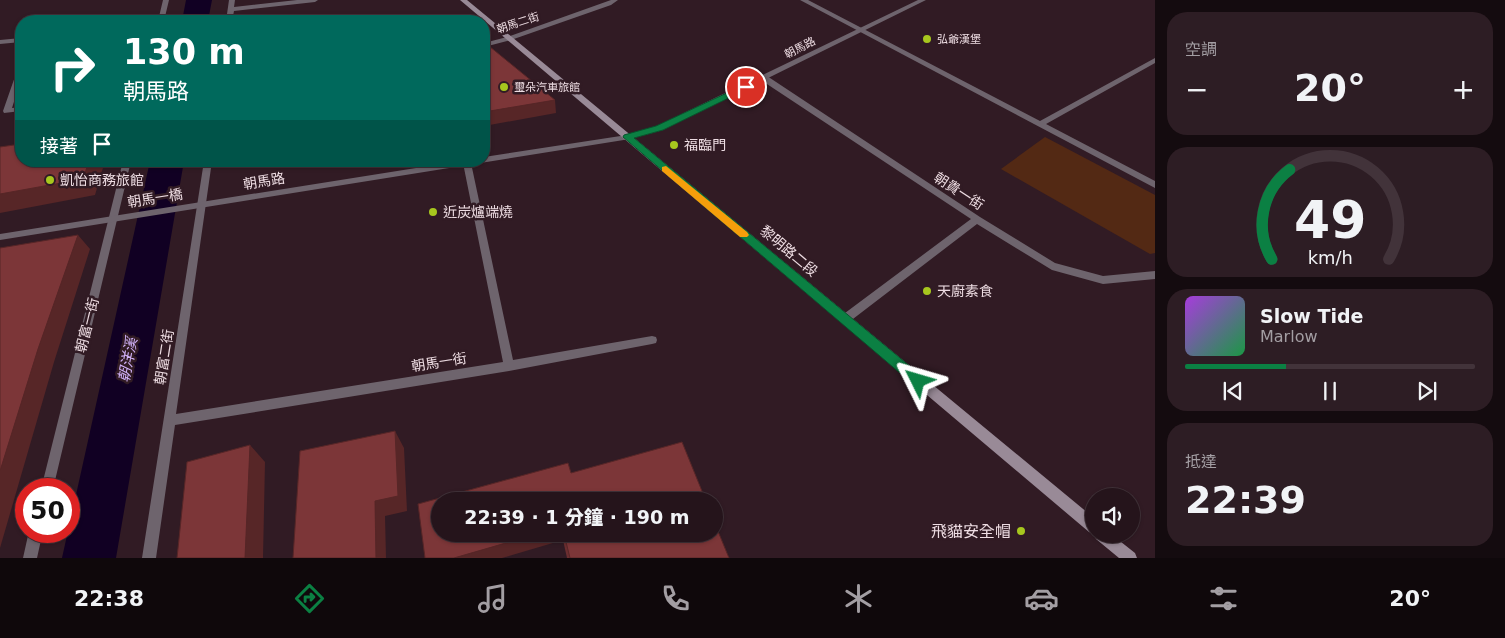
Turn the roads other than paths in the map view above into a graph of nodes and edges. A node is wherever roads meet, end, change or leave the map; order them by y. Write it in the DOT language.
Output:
graph roads {
  1 [pos="166,0"];
  2 [pos="232,0"];
  3 [pos="314,0"];
  4 [pos="463,0"];
  5 [pos="615,0"];
  6 [pos="803,0"];
  7 [pos="923,0"];
  8 [pos="231,9"];
  9 [pos="162,15"];
  10 [pos="230,15"];
  11 [pos="481,15"];
  12 [pos="490,23"];
  13 [pos="861,30"];
  14 [pos="509,39"];
  15 [pos="15,41"];
  16 [pos="0,42"];
  17 [pos="490,44"];
  18 [pos="1155,60"];
  19 [pos="764,78"];
  20 [pos="15,88"];
  21 [pos="15,110"];
  22 [pos="1040,124"];
  23 [pos="627,137"];
  24 [pos="490,159"];
  25 [pos="126,167"];
  26 [pos="207,167"];
  27 [pos="440,167"];
  28 [pos="467,167"];
  29 [pos="1155,185"];
  30 [pos="202,204"];
  31 [pos="113,218"];
  32 [pos="977,219"];
  33 [pos="0,237"];
  34 [pos="1155,275"];
  35 [pos="845,319"];
  36 [pos="652,340"];
  37 [pos="509,366"];
  38 [pos="169,421"];
  39 [pos="50,478"];
  40 [pos="1085,520"];
  41 [pos="33,543"];
  42 [pos="1112,543"];
  43 [pos="30,558"];
  44 [pos="149,558"];
  45 [pos="1130,558"];
  1 -- 9 [label="street"];
  2 -- 8 [label="street"];
  3 -- 8 [label="street"];
  4 -- 11 [label="main road, 黎明路二段"];
  5 -- 14 [label="street, 朝馬二街"];
  6 -- 13 [label="street"];
  7 -- 13 [label="street, 朝馬路"];
  8 -- 10 [label="street"];
  12 -- 14 [label="main road, 黎明路二段"];
  13 -- 19 [label="street, 朝馬路"];
  13 -- 22 [label="street"];
  14 -- 17 [label="street, 朝馬二街"];
  14 -- 23 [label="main road, 黎明路二段"];
  15 -- 16 [label="street"];
  18 -- 22 [label="street"];
  19 -- 23 [label="street, 朝馬路"];
  19 -- 32 [label="street, 朝貴一街"];
  20 -- 21 [label="street"];
  22 -- 29 [label="street"];
  23 -- 24 [label="street, 朝馬路"];
  23 -- 35 [label="main road, 黎明路二段"];
  25 -- 31 [label="street, 朝富一街"];
  26 -- 30 [label="street, 朝富二街"];
  27 -- 30 [label="street, 朝馬路"];
  28 -- 37 [label="street"];
  30 -- 31 [label="street, 朝馬一橋"];
  30 -- 38 [label="street, 朝富二街"];
  31 -- 33 [label="street"];
  31 -- 39 [label="street, 朝富一街"];
  32 -- 34 [label="street, 朝貴一街"];
  32 -- 35 [label="street"];
  35 -- 40 [label="main road, 黎明路二段"];
  36 -- 37 [label="street, 朝馬一街"];
  37 -- 38 [label="street, 朝馬一街"];
  38 -- 44 [label="street, 朝富二街"];
  41 -- 43 [label="street"];
  42 -- 45 [label="main road"];
}
